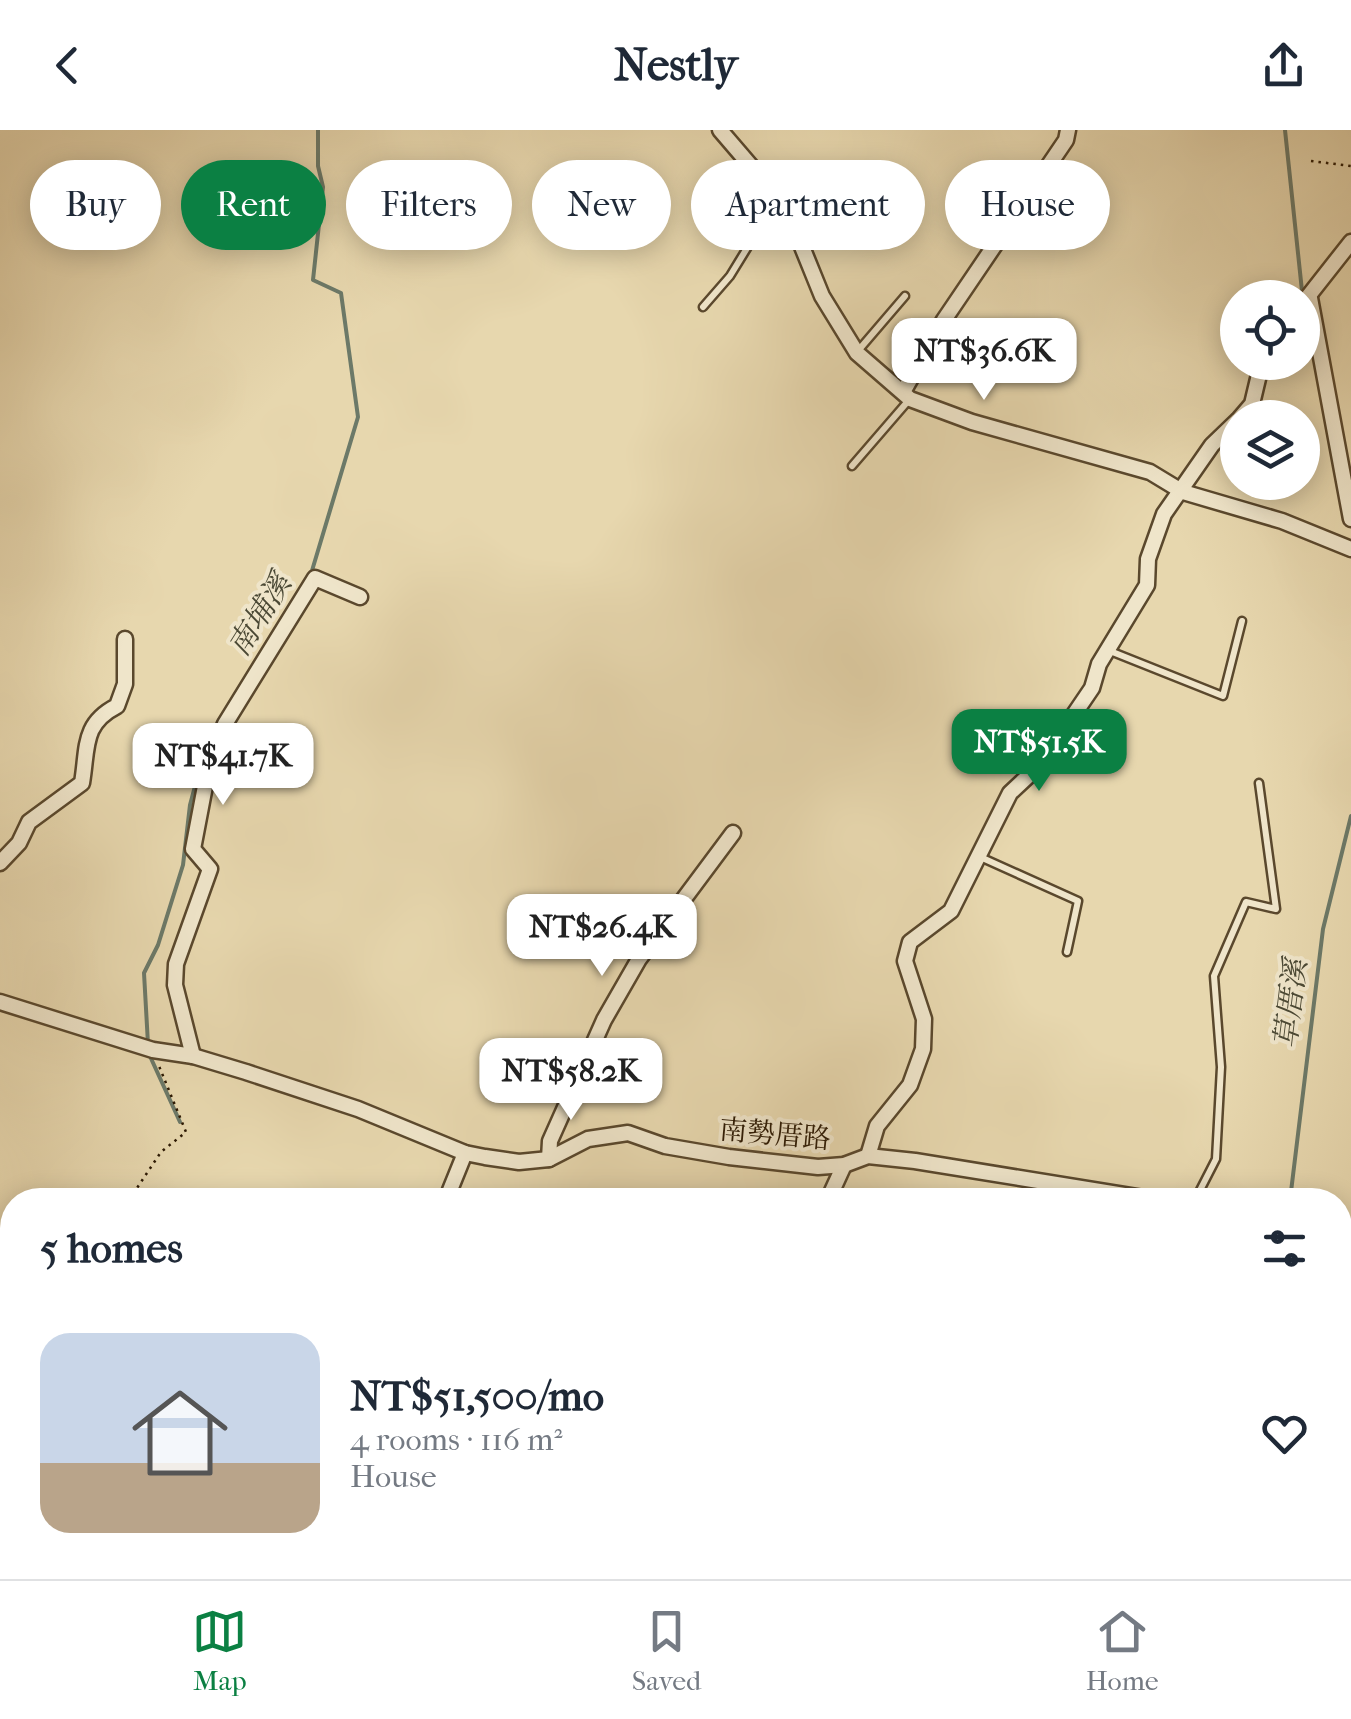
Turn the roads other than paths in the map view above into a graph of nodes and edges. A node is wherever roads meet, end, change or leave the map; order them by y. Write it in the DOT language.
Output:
graph roads {
  1 [pos="720,130"];
  2 [pos="1068,130"];
  3 [pos="746,160"];
  4 [pos="1351,242"];
  5 [pos="746,250"];
  6 [pos="803,250"];
  7 [pos="1320,283"];
  8 [pos="904,296"];
  9 [pos="702,308"];
  10 [pos="857,353"];
  11 [pos="1320,369"];
  12 [pos="906,396"];
  13 [pos="1220,437"];
  14 [pos="852,466"];
  15 [pos="1183,492"];
  16 [pos="1351,520"];
  17 [pos="1351,548"];
  18 [pos="360,597"];
  19 [pos="1242,621"];
  20 [pos="125,639"];
  21 [pos="1109,651"];
  22 [pos="1258,782"];
  23 [pos="733,832"];
  24 [pos="977,856"];
  25 [pos="0,864"];
  26 [pos="1067,952"];
  27 [pos="0,1002"];
  28 [pos="194,1056"];
  29 [pos="465,1153"];
  30 [pos="868,1156"];
  31 [pos="550,1159"];
  32 [pos="844,1165"];
  33 [pos="451,1188"];
  34 [pos="833,1188"];
  35 [pos="1030,1188"];
  36 [pos="1200,1188"];
  1 -- 3 [label="street"];
  2 -- 12 [label="street"];
  4 -- 7 [label="street"];
  5 -- 9 [label="lane"];
  6 -- 10 [label="street"];
  8 -- 10 [label="lane"];
  10 -- 12 [label="street"];
  11 -- 16 [label="street"];
  12 -- 14 [label="lane"];
  12 -- 15 [label="street"];
  13 -- 15 [label="street"];
  15 -- 17 [label="street"];
  15 -- 21 [label="street"];
  18 -- 28 [label="street"];
  19 -- 21 [label="lane"];
  20 -- 25 [label="street"];
  21 -- 24 [label="street"];
  22 -- 36 [label="lane"];
  23 -- 31 [label="street"];
  24 -- 26 [label="lane"];
  24 -- 30 [label="street"];
  27 -- 28 [label="street, 南勢厝路"];
  28 -- 29 [label="street, 南勢厝路"];
  29 -- 31 [label="street, 南勢厝路"];
  29 -- 33 [label="street"];
  30 -- 32 [label="street, 南勢厝路"];
  30 -- 35 [label="street, 南勢厝路"];
  31 -- 32 [label="street, 南勢厝路"];
  32 -- 34 [label="street"];
}
